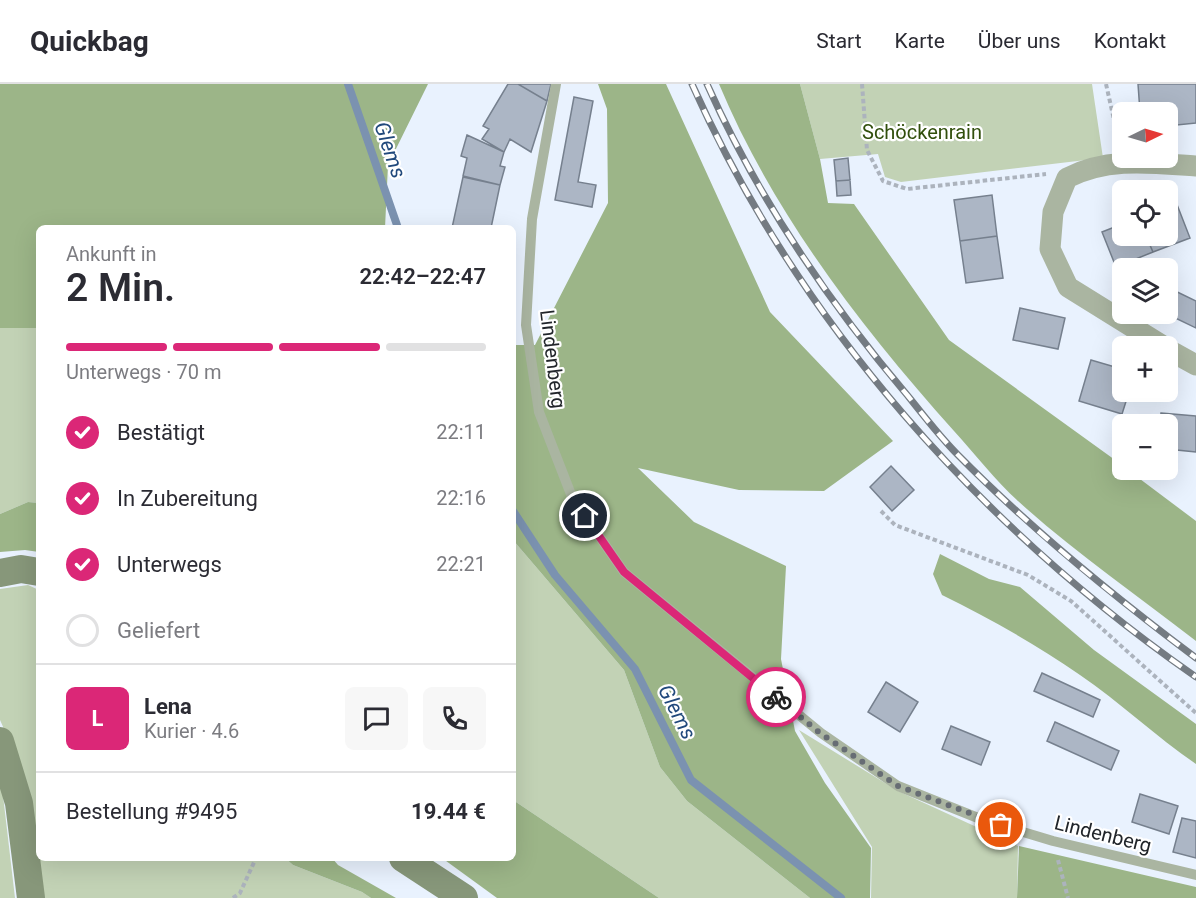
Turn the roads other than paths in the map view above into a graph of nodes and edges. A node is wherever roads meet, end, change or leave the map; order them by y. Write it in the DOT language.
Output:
graph roads {
  1 [pos="556,84"];
  2 [pos="1196,166"];
  3 [pos="1146,336"];
  4 [pos="1178,355"];
  5 [pos="1196,365"];
  6 [pos="36,572"];
  7 [pos="0,573"];
  8 [pos="0,741"];
  9 [pos="408,861"];
  10 [pos="1196,875"];
  11 [pos="31,898"];
  12 [pos="464,898"];
  1 -- 10 [label="lane, Lindenberg"];
  2 -- 3 [label="street"];
  4 -- 5 [label="street"];
  6 -- 7 [label="main road"];
  8 -- 11 [label="main road"];
  9 -- 12 [label="main road"];
}
